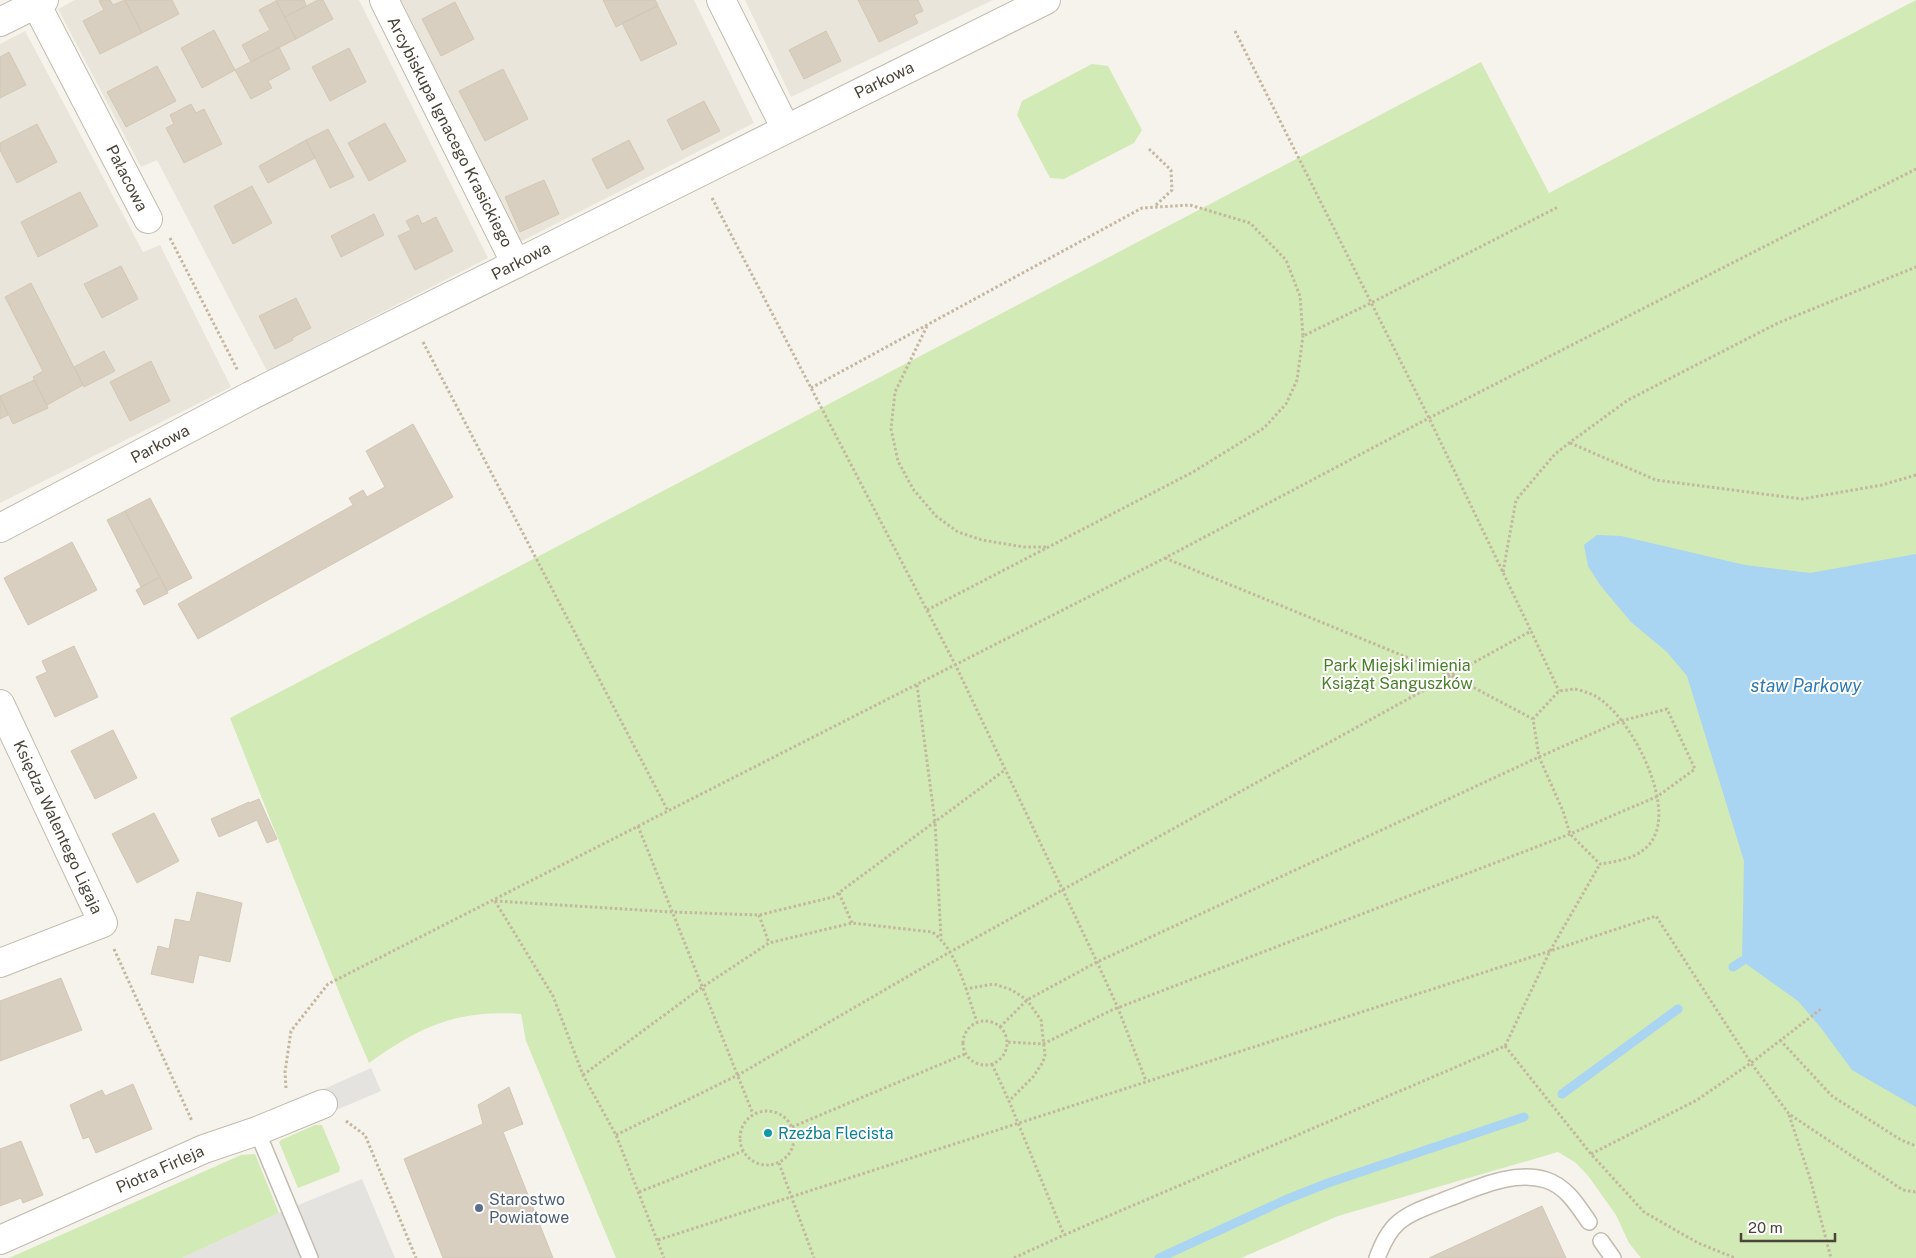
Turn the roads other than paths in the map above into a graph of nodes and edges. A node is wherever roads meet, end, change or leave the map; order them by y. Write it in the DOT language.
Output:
graph roads {
  1 [pos="384,0"];
  2 [pos="721,0"];
  3 [pos="1046,0"];
  4 [pos="38,1"];
  5 [pos="0,22"];
  6 [pos="786,129"];
  7 [pos="148,219"];
  8 [pos="516,264"];
  9 [pos="0,528"];
  10 [pos="0,704"];
  11 [pos="0,962"];
  12 [pos="323,1104"];
  13 [pos="257,1131"];
  14 [pos="1588,1222"];
  15 [pos="0,1240"];
  16 [pos="1601,1241"];
  17 [pos="310,1258"];
  18 [pos="1377,1258"];
  19 [pos="1613,1258"];
  1 -- 8 [label="street, Arcybiskupa Ignacego Krasickiego"];
  2 -- 6 [label="street"];
  3 -- 6 [label="street, Parkowa"];
  4 -- 5 [label="street"];
  4 -- 7 [label="street, Pałacowa"];
  6 -- 8 [label="street, Parkowa"];
  8 -- 9 [label="street, Parkowa"];
  10 -- 11 [label="street, Księdza Walentego Ligaja"];
  12 -- 13 [label="street, Piotra Firleja"];
  13 -- 15 [label="street, Piotra Firleja"];
  13 -- 17 [label="lane"];
  14 -- 18 [label="lane"];
  16 -- 19 [label="lane"];
}
